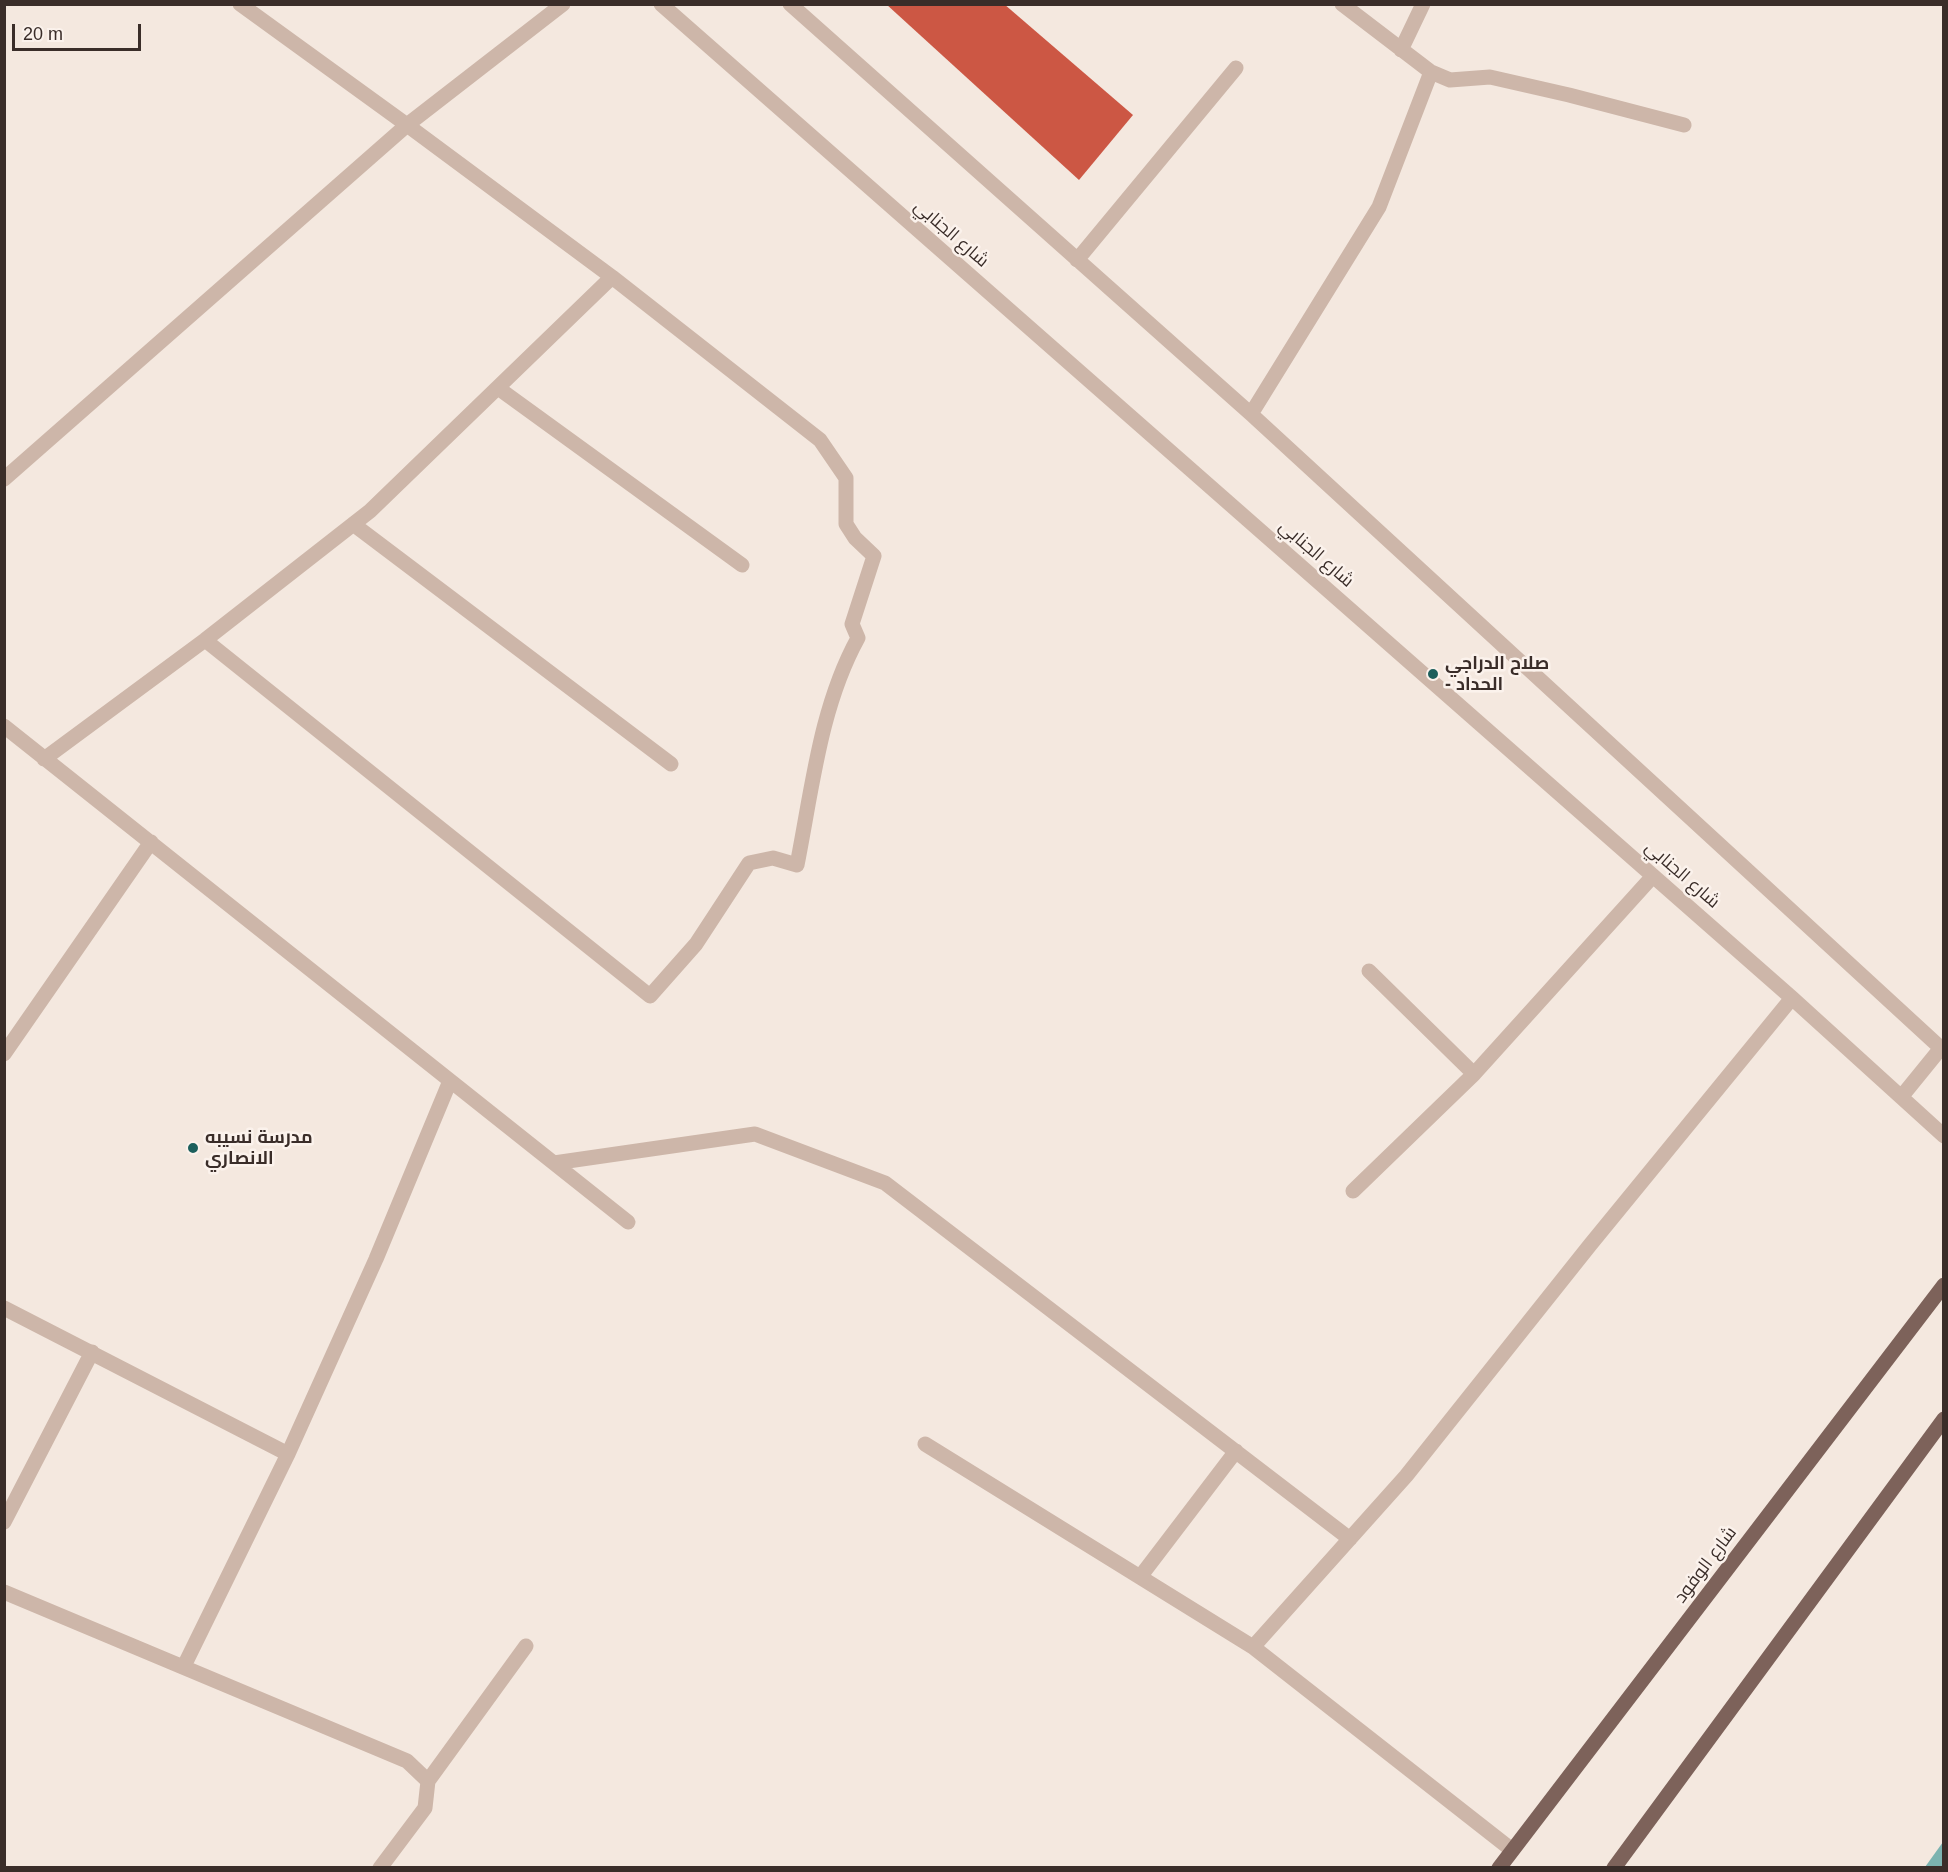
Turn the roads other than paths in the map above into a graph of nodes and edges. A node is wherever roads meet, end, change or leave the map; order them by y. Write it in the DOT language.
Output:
graph roads {
  1 [pos="240,4"];
  2 [pos="562,4"];
  3 [pos="661,4"];
  4 [pos="790,4"];
  5 [pos="1342,4"];
  6 [pos="1423,4"];
  7 [pos="1401,50"];
  8 [pos="1236,68"];
  9 [pos="1431,72"];
  10 [pos="407,125"];
  11 [pos="1684,125"];
  12 [pos="1077,260"];
  13 [pos="612,278"];
  14 [pos="498,388"];
  15 [pos="1251,414"];
  16 [pos="4,479"];
  17 [pos="353,524"];
  18 [pos="742,565"];
  19 [pos="205,640"];
  20 [pos="4,726"];
  21 [pos="44,759"];
  22 [pos="671,764"];
  23 [pos="151,842"];
  24 [pos="1653,876"];
  25 [pos="1369,971"];
  26 [pos="1792,998"];
  27 [pos="1942,1049"];
  28 [pos="4,1054"];
  29 [pos="1474,1074"];
  30 [pos="450,1081"];
  31 [pos="1902,1096"];
  32 [pos="1944,1137"];
  33 [pos="554,1163"];
  34 [pos="1353,1191"];
  35 [pos="628,1222"];
  36 [pos="1944,1285"];
  37 [pos="4,1308"];
  38 [pos="92,1352"];
  39 [pos="1944,1419"];
  40 [pos="925,1443"];
  41 [pos="1236,1451"];
  42 [pos="288,1454"];
  43 [pos="4,1522"];
  44 [pos="1350,1539"];
  45 [pos="1140,1577"];
  46 [pos="4,1592"];
  47 [pos="526,1647"];
  48 [pos="1253,1647"];
  49 [pos="184,1666"];
  50 [pos="428,1781"];
  51 [pos="1512,1850"];
  52 [pos="380,1868"];
  53 [pos="1499,1868"];
  54 [pos="1614,1868"];
  1 -- 10 [label="street"];
  2 -- 10 [label="street"];
  3 -- 24 [label="street, شارع الجنابي"];
  4 -- 12 [label="street"];
  5 -- 7 [label="street"];
  6 -- 7 [label="street"];
  7 -- 9 [label="street"];
  8 -- 12 [label="street"];
  9 -- 11 [label="street"];
  9 -- 15 [label="street"];
  10 -- 13 [label="street"];
  10 -- 16 [label="street"];
  12 -- 15 [label="street"];
  13 -- 14 [label="street"];
  13 -- 19 [label="street"];
  14 -- 17 [label="street"];
  14 -- 18 [label="street"];
  15 -- 27 [label="street"];
  17 -- 19 [label="street"];
  17 -- 22 [label="street"];
  19 -- 21 [label="street"];
  20 -- 21 [label="street"];
  21 -- 23 [label="street"];
  23 -- 28 [label="street"];
  23 -- 30 [label="street"];
  24 -- 26 [label="street, شارع الجنابي"];
  24 -- 29 [label="street"];
  25 -- 29 [label="street"];
  26 -- 31 [label="street, شارع الجنابي"];
  26 -- 44 [label="street"];
  27 -- 31 [label="street"];
  29 -- 34 [label="street"];
  30 -- 33 [label="street"];
  30 -- 42 [label="street"];
  31 -- 32 [label="street, شارع الجنابي"];
  33 -- 35 [label="street"];
  33 -- 41 [label="street"];
  36 -- 51 [label="main road, شارع الوفود"];
  37 -- 38 [label="street"];
  38 -- 42 [label="street"];
  38 -- 43 [label="street"];
  39 -- 54 [label="main road"];
  40 -- 45 [label="street"];
  41 -- 44 [label="street"];
  41 -- 45 [label="street"];
  42 -- 49 [label="street"];
  44 -- 48 [label="street"];
  45 -- 48 [label="street"];
  46 -- 49 [label="street"];
  47 -- 50 [label="street"];
  48 -- 51 [label="street"];
  49 -- 50 [label="street"];
  50 -- 52 [label="street"];
  51 -- 53 [label="main road, شارع الوفود"];
}
